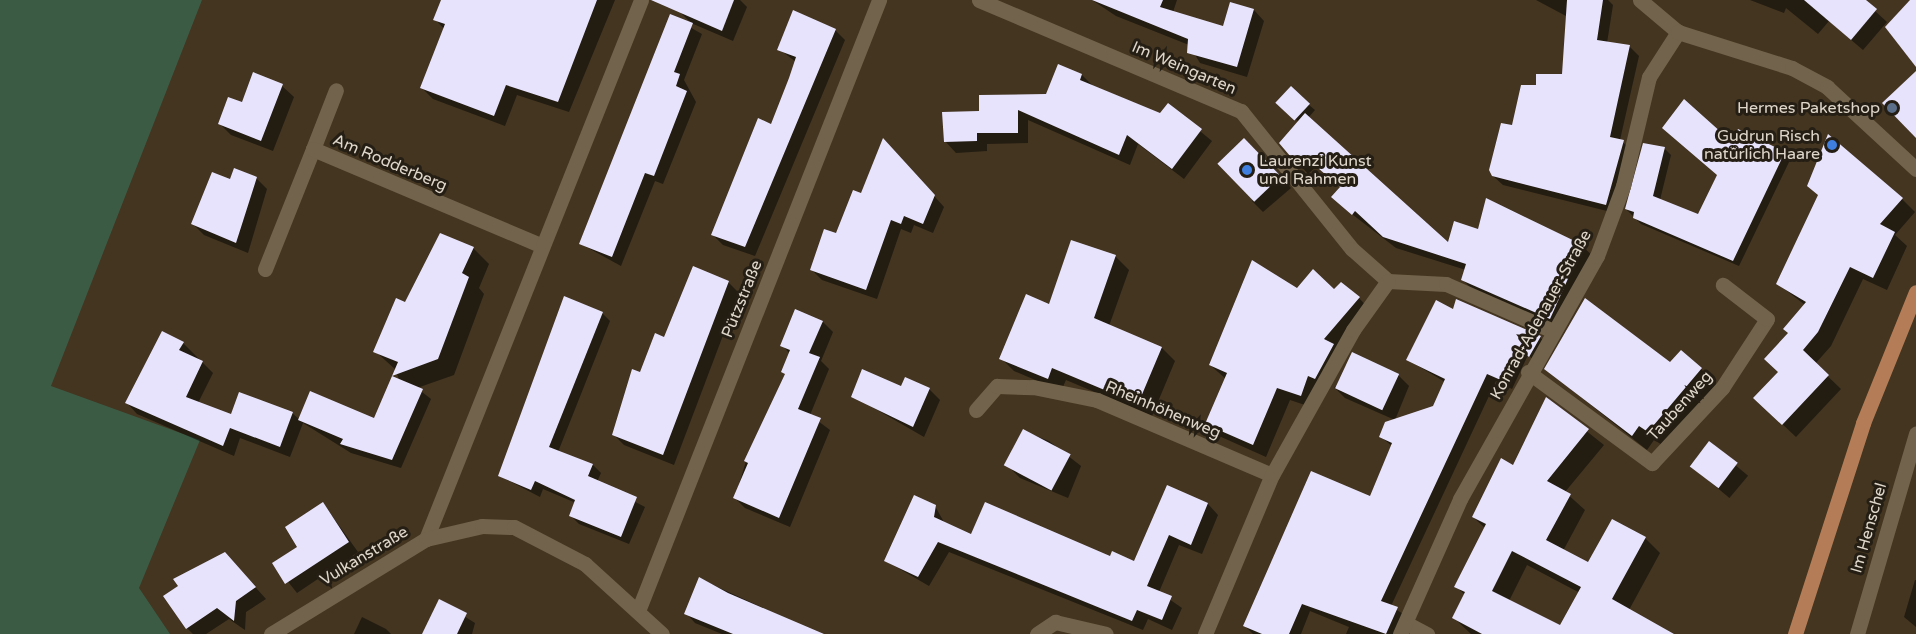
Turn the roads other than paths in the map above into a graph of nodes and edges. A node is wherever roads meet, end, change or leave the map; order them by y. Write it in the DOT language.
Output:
graph roads {
  1 [pos="641,0"];
  2 [pos="879,0"];
  3 [pos="979,0"];
  4 [pos="1640,0"];
  5 [pos="1678,33"];
  6 [pos="336,90"];
  7 [pos="313,150"];
  8 [pos="1916,170"];
  9 [pos="540,245"];
  10 [pos="265,269"];
  11 [pos="1388,281"];
  12 [pos="1723,285"];
  13 [pos="1916,292"];
  14 [pos="1551,330"];
  15 [pos="1528,372"];
  16 [pos="976,410"];
  17 [pos="1916,433"];
  18 [pos="1272,475"];
  19 [pos="426,539"];
  20 [pos="638,611"];
  21 [pos="1403,628"];
  22 [pos="271,634"];
  23 [pos="662,634"];
  24 [pos="1037,634"];
  25 [pos="1106,634"];
  26 [pos="1205,634"];
  27 [pos="1427,634"];
  28 [pos="1795,634"];
  29 [pos="1857,634"];
  1 -- 9 [label="street"];
  2 -- 20 [label="street, Pützstraße"];
  3 -- 11 [label="street, Im Weingarten"];
  4 -- 5 [label="street"];
  5 -- 8 [label="street"];
  5 -- 14 [label="street, Konrad-Adenauer-Straße"];
  6 -- 7 [label="street"];
  7 -- 9 [label="street, Am Rodderberg"];
  7 -- 10 [label="street, Am Rodderberg"];
  9 -- 19 [label="street"];
  11 -- 14 [label="street"];
  11 -- 18 [label="street"];
  12 -- 15 [label="street, Taubenweg"];
  13 -- 28 [label="main road"];
  14 -- 15 [label="street, Konrad-Adenauer-Straße"];
  15 -- 21 [label="street, Konrad-Adenauer-Straße"];
  16 -- 18 [label="street, Rheinhöhenweg"];
  17 -- 29 [label="street, Im Henschel"];
  18 -- 26 [label="street"];
  19 -- 20 [label="street, Vulkanstraße"];
  19 -- 22 [label="street, Vulkanstraße"];
  20 -- 23 [label="street, Vulkanstraße"];
  21 -- 27 [label="street"];
  24 -- 25 [label="street"];
}
